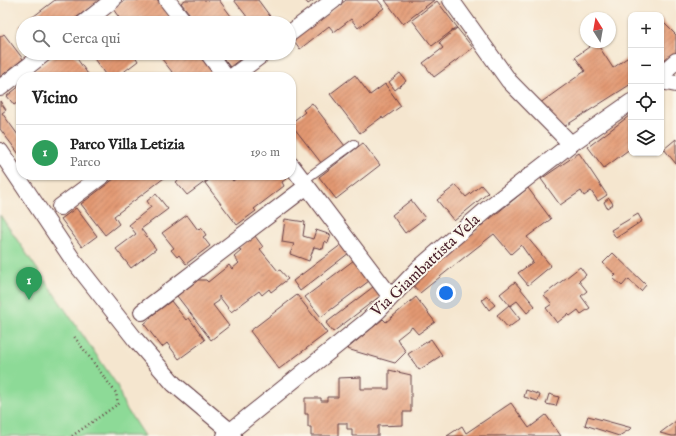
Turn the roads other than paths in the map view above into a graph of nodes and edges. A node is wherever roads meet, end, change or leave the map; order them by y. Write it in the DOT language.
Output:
graph roads {
  1 [pos="113,0"];
  2 [pos="167,0"];
  3 [pos="334,0"];
  4 [pos="451,0"];
  5 [pos="93,16"];
  6 [pos="180,16"];
  7 [pos="296,29"];
  8 [pos="36,60"];
  9 [pos="213,60"];
  10 [pos="255,60"];
  11 [pos="676,61"];
  12 [pos="21,72"];
  13 [pos="222,72"];
  14 [pos="239,72"];
  15 [pos="664,75"];
  16 [pos="16,76"];
  17 [pos="664,81"];
  18 [pos="676,84"];
  19 [pos="0,88"];
  20 [pos="628,104"];
  21 [pos="354,144"];
  22 [pos="571,144"];
  23 [pos="0,151"];
  24 [pos="296,172"];
  25 [pos="16,175"];
  26 [pos="19,180"];
  27 [pos="96,180"];
  28 [pos="305,184"];
  29 [pos="60,207"];
  30 [pos="391,297"];
  31 [pos="142,312"];
  32 [pos="230,435"];
  1 -- 5 [label="street"];
  2 -- 6 [label="street"];
  3 -- 7 [label="street"];
  4 -- 22 [label="street"];
  8 -- 12 [label="street"];
  9 -- 13 [label="street"];
  10 -- 14 [label="street"];
  11 -- 15 [label="street"];
  16 -- 19 [label="street"];
  17 -- 18 [label="street"];
  20 -- 22 [label="street, Via Giambattista Vela"];
  21 -- 28 [label="lane"];
  22 -- 30 [label="street, Via Giambattista Vela"];
  23 -- 25 [label="street"];
  24 -- 28 [label="street"];
  26 -- 32 [label="street"];
  27 -- 29 [label="street"];
  28 -- 30 [label="street"];
  28 -- 31 [label="street"];
  30 -- 32 [label="street, Via Giambattista Vela"];
}
